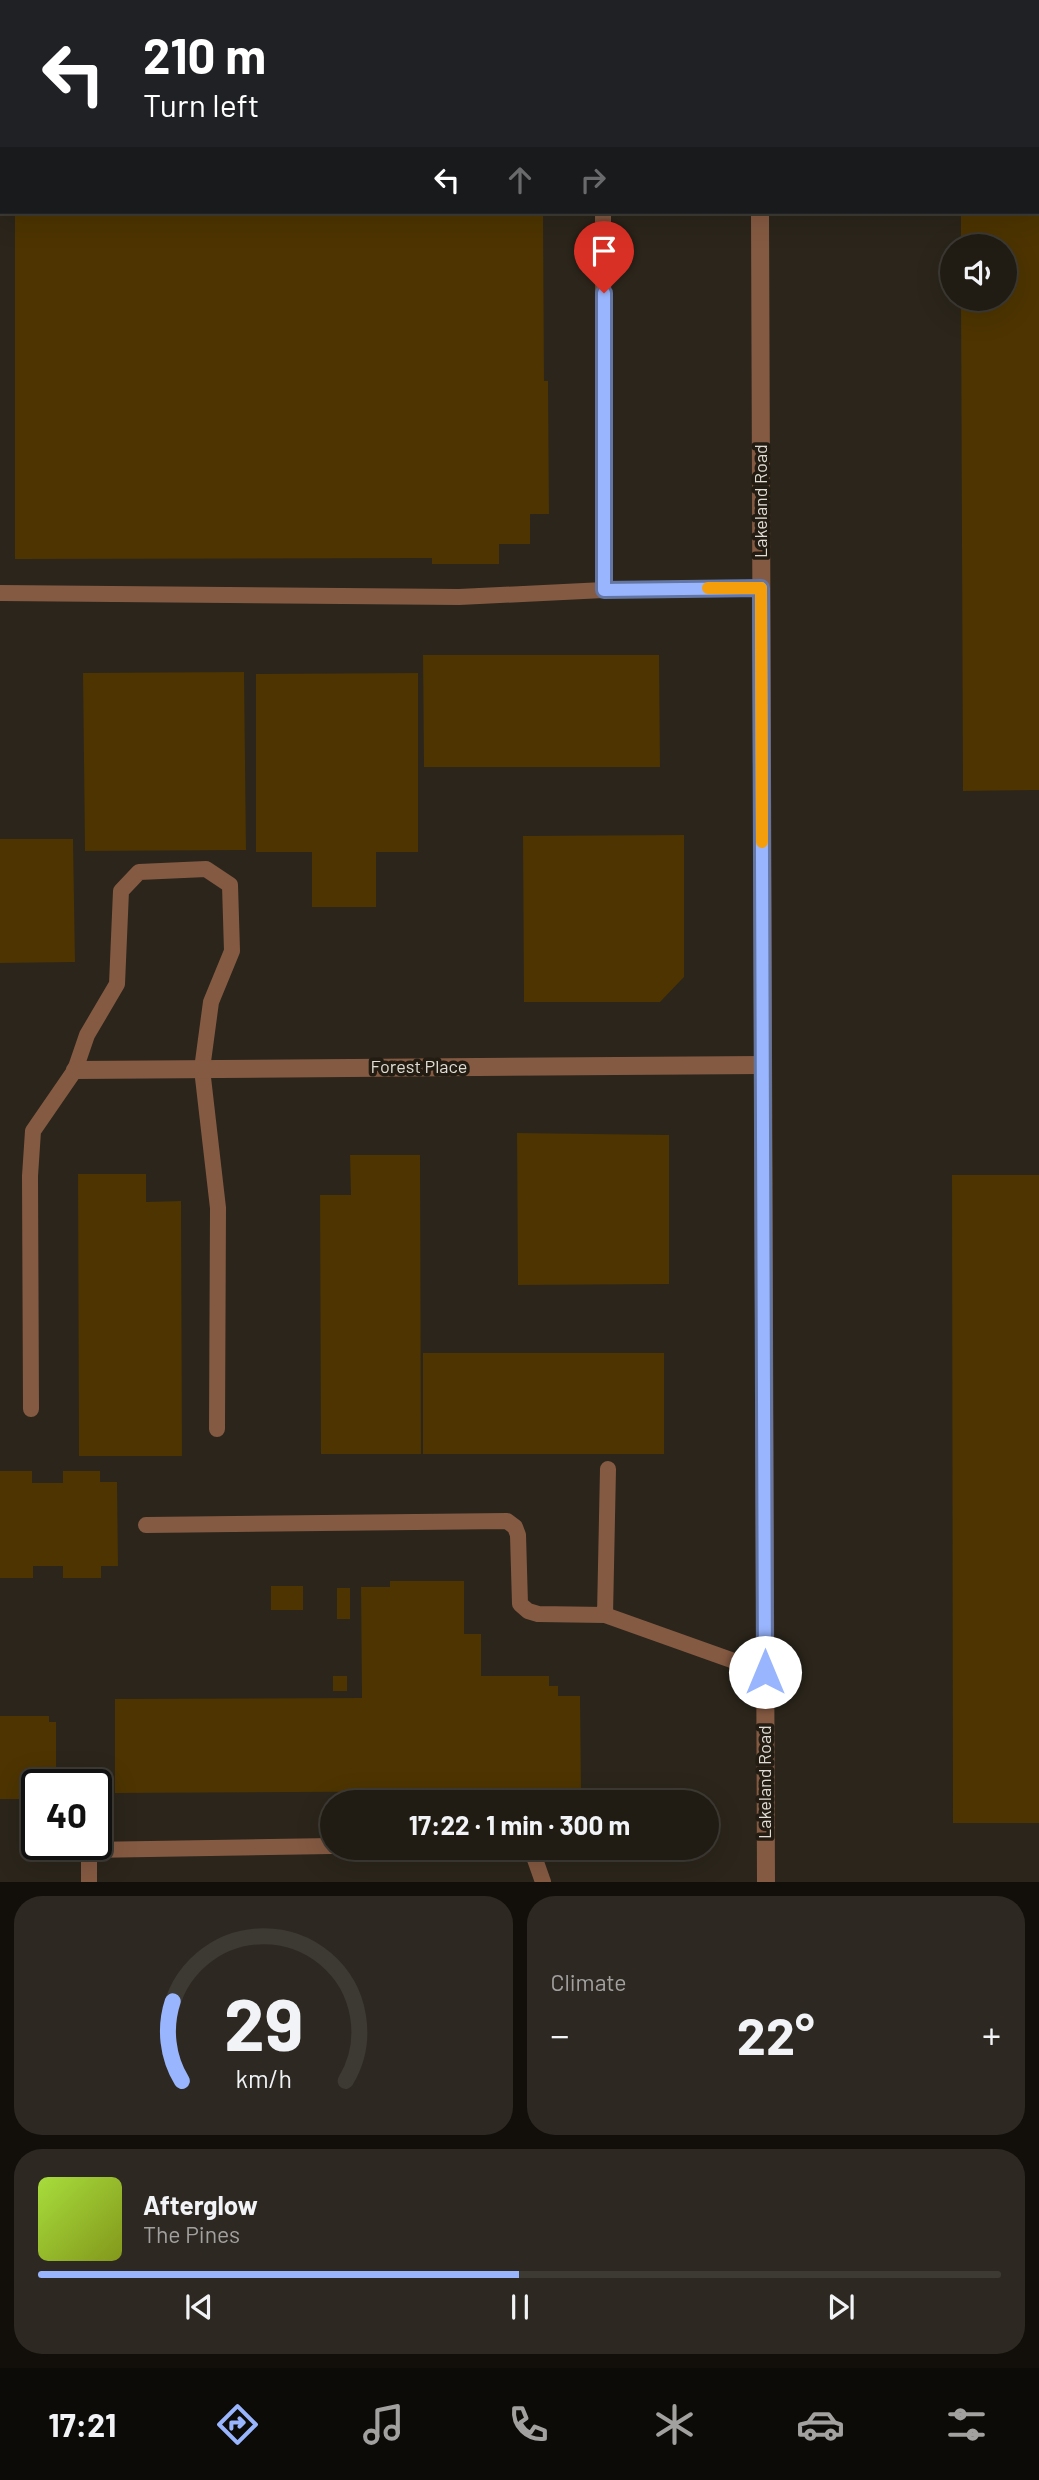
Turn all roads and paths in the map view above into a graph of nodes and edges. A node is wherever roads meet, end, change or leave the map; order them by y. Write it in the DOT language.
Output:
graph roads {
  1 [pos="603,214"];
  2 [pos="760,214"];
  3 [pos="761,588"];
  4 [pos="604,590"];
  5 [pos="0,593"];
  6 [pos="763,1065"];
  7 [pos="202,1069"];
  8 [pos="75,1070"];
  9 [pos="31,1409"];
  10 [pos="217,1429"];
  11 [pos="608,1469"];
  12 [pos="146,1525"];
  13 [pos="605,1615"];
  14 [pos="765,1672"];
  15 [pos="320,1846"];
  16 [pos="535,1860"];
  17 [pos="89,1881"];
  18 [pos="543,1881"];
  19 [pos="766,1881"];
  1 -- 4 [label="lane"];
  2 -- 3 [label="street, Lakeland Road"];
  3 -- 4 [label="lane"];
  3 -- 6 [label="street, Lakeland Road"];
  4 -- 5 [label="lane"];
  6 -- 7 [label="street, Forest Place"];
  6 -- 14 [label="street, Lakeland Road"];
  7 -- 8 [label="street, Forest Place"];
  7 -- 8 [label="lane"];
  7 -- 10 [label="lane"];
  8 -- 9 [label="lane"];
  11 -- 13 [label="lane"];
  12 -- 13 [label="lane"];
  13 -- 14 [label="lane"];
  14 -- 19 [label="street, Lakeland Road"];
  15 -- 17 [label="lane"];
  16 -- 18 [label="lane"];
}
